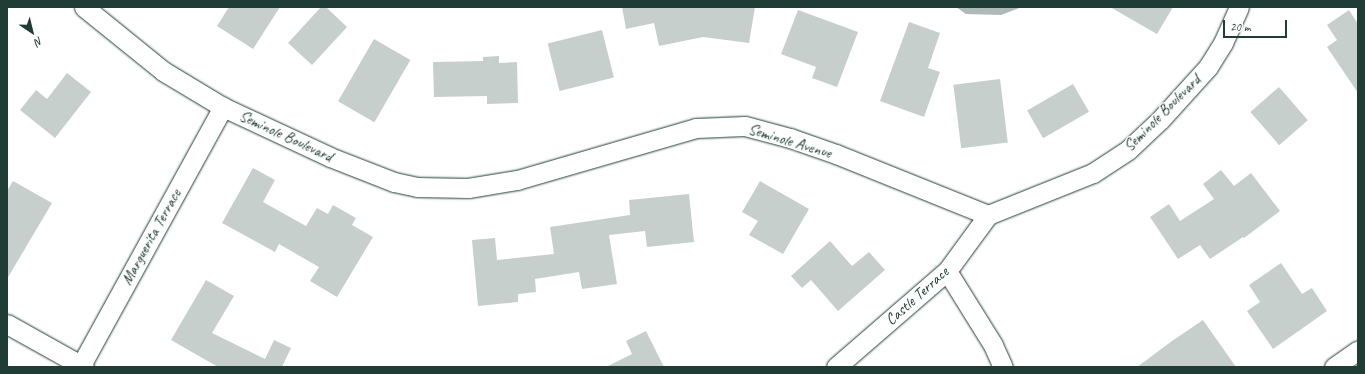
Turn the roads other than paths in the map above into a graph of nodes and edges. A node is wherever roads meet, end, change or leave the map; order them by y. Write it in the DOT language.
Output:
graph roads {
  1 [pos="84,7"];
  2 [pos="1239,7"];
  3 [pos="223,107"];
  4 [pos="517,180"];
  5 [pos="988,215"];
  6 [pos="947,271"];
  7 [pos="7,324"];
  8 [pos="1358,350"];
  9 [pos="82,366"];
  10 [pos="836,367"];
  11 [pos="1003,367"];
  12 [pos="1334,367"];
  1 -- 3 [label="street, Seminole Boulevard"];
  2 -- 5 [label="street, Seminole Boulevard"];
  3 -- 4 [label="street, Seminole Boulevard"];
  3 -- 9 [label="street, Marguerita Terrace"];
  4 -- 5 [label="street, Seminole Avenue"];
  5 -- 6 [label="street, Castle Terrace"];
  6 -- 10 [label="street, Castle Terrace"];
  6 -- 11 [label="street"];
  7 -- 9 [label="street"];
  8 -- 12 [label="street"];
}
